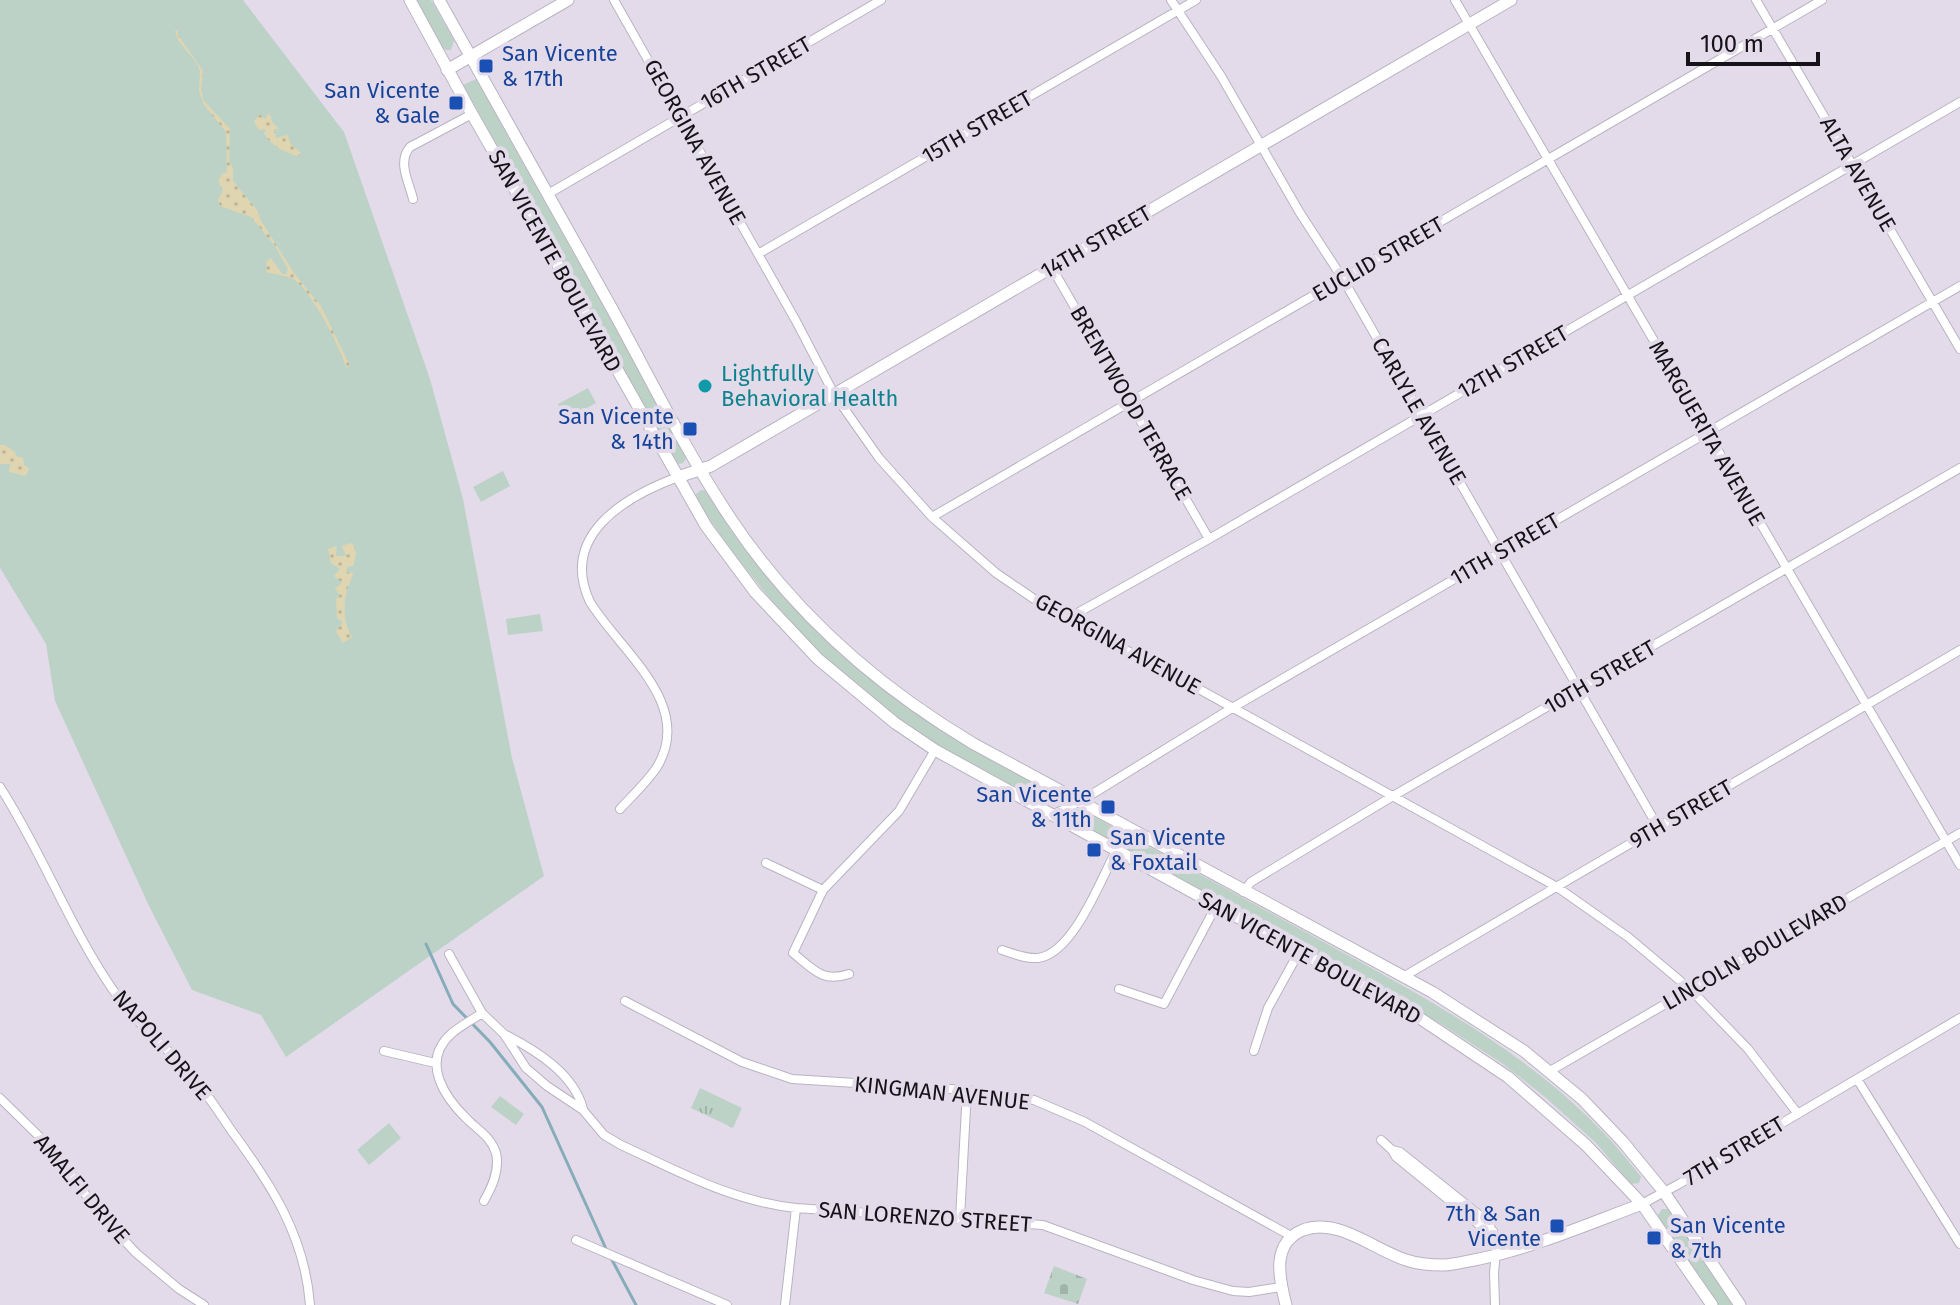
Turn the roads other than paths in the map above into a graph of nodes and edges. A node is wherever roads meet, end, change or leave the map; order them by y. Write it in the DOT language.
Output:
graph roads {
  1 [pos="410,0"];
  2 [pos="439,0"];
  3 [pos="568,0"];
  4 [pos="614,0"];
  5 [pos="881,0"];
  6 [pos="1171,0"];
  7 [pos="1196,0"];
  8 [pos="1455,0"];
  9 [pos="1511,0"];
  10 [pos="1756,0"];
  11 [pos="1822,0"];
  12 [pos="1179,10"];
  13 [pos="1468,25"];
  14 [pos="1773,29"];
  15 [pos="470,57"];
  16 [pos="447,70"];
  17 [pos="1960,102"];
  18 [pos="472,114"];
  19 [pos="681,117"];
  20 [pos="1261,146"];
  21 [pos="1548,160"];
  22 [pos="1852,165"];
  23 [pos="548,194"];
  24 [pos="413,199"];
  25 [pos="758,254"];
  26 [pos="1052,268"];
  27 [pos="1343,279"];
  28 [pos="1960,286"];
  29 [pos="1627,297"];
  30 [pos="1932,302"];
  31 [pos="1960,349"];
  32 [pos="834,394"];
  33 [pos="1132,402"];
  34 [pos="1421,416"];
  35 [pos="1708,433"];
  36 [pos="1960,468"];
  37 [pos="700,470"];
  38 [pos="678,477"];
  39 [pos="932,517"];
  40 [pos="1209,539"];
  41 [pos="1500,552"];
  42 [pos="1786,569"];
  43 [pos="1065,620"];
  44 [pos="1960,650"];
  45 [pos="1579,689"];
  46 [pos="1865,705"];
  47 [pos="1232,708"];
  48 [pos="935,750"];
  49 [pos="0,787"];
  50 [pos="1393,796"];
  51 [pos="1081,801"];
  52 [pos="620,809"];
  53 [pos="1052,815"];
  54 [pos="1658,827"];
  55 [pos="1960,833"];
  56 [pos="1946,841"];
  57 [pos="1116,851"];
  58 [pos="766,863"];
  59 [pos="1960,865"];
  60 [pos="1557,887"];
  61 [pos="823,890"];
  62 [pos="1243,892"];
  63 [pos="1216,906"];
  64 [pos="1002,950"];
  65 [pos="1299,952"];
  66 [pos="449,954"];
  67 [pos="849,974"];
  68 [pos="1403,977"];
  69 [pos="1119,989"];
  70 [pos="1690,989"];
  71 [pos="625,1001"];
  72 [pos="482,1013"];
  73 [pos="1960,1018"];
  74 [pos="504,1034"];
  75 [pos="384,1051"];
  76 [pos="1254,1051"];
  77 [pos="435,1063"];
  78 [pos="1550,1071"];
  79 [pos="1857,1079"];
  80 [pos="967,1090"];
  81 [pos="0,1098"];
  82 [pos="583,1110"];
  83 [pos="1798,1114"];
  84 [pos="1381,1140"];
  85 [pos="1664,1192"];
  86 [pos="484,1201"];
  87 [pos="1642,1204"];
  88 [pos="796,1208"];
  89 [pos="960,1218"];
  90 [pos="1291,1236"];
  91 [pos="576,1240"];
  92 [pos="1960,1244"];
  93 [pos="1495,1255"];
  94 [pos="1281,1287"];
  95 [pos="204,1305"];
  96 [pos="310,1305"];
  97 [pos="727,1305"];
  98 [pos="785,1305"];
  99 [pos="1286,1305"];
  100 [pos="1495,1305"];
  101 [pos="1712,1305"];
  102 [pos="1740,1305"];
  1 -- 16 [label="main road, SAN VICENTE BOULEVARD"];
  2 -- 15 [label="main road"];
  3 -- 15 [label="main road"];
  4 -- 19 [label="street, GEORGINA AVENUE"];
  5 -- 19 [label="street, 16TH STREET"];
  6 -- 12 [label="street, CARLYLE AVENUE"];
  7 -- 12 [label="street, 15TH STREET"];
  8 -- 13 [label="street, MARGUERITA AVENUE"];
  9 -- 13 [label="main road, 14TH STREET"];
  10 -- 14 [label="street, ALTA AVENUE"];
  11 -- 14 [label="street, EUCLID STREET"];
  12 -- 20 [label="street, CARLYLE AVENUE"];
  12 -- 25 [label="street, 15TH STREET"];
  13 -- 20 [label="main road, 14TH STREET"];
  13 -- 21 [label="street, MARGUERITA AVENUE"];
  14 -- 21 [label="street, EUCLID STREET"];
  14 -- 22 [label="street, ALTA AVENUE"];
  15 -- 16 [label="main road"];
  15 -- 23 [label="main road"];
  16 -- 18 [label="main road, SAN VICENTE BOULEVARD"];
  17 -- 22 [label="street, 12TH STREET"];
  18 -- 24 [label="street"];
  18 -- 38 [label="main road, SAN VICENTE BOULEVARD"];
  19 -- 23 [label="street, 16TH STREET"];
  19 -- 25 [label="street, GEORGINA AVENUE"];
  20 -- 26 [label="main road, 14TH STREET"];
  20 -- 27 [label="street, CARLYLE AVENUE"];
  21 -- 27 [label="street, EUCLID STREET"];
  21 -- 29 [label="street, MARGUERITA AVENUE"];
  22 -- 29 [label="street, 12TH STREET"];
  22 -- 30 [label="street, ALTA AVENUE"];
  23 -- 37 [label="main road"];
  25 -- 32 [label="street, GEORGINA AVENUE"];
  26 -- 32 [label="main road, 14TH STREET"];
  26 -- 33 [label="street, BRENTWOOD TERRACE"];
  27 -- 33 [label="street, EUCLID STREET"];
  27 -- 34 [label="street, CARLYLE AVENUE"];
  28 -- 30 [label="street, 11TH STREET"];
  29 -- 34 [label="street, 12TH STREET"];
  29 -- 35 [label="street, MARGUERITA AVENUE"];
  30 -- 31 [label="street, ALTA AVENUE"];
  30 -- 35 [label="street, 11TH STREET"];
  32 -- 37 [label="main road, 14TH STREET"];
  32 -- 39 [label="street, GEORGINA AVENUE"];
  33 -- 39 [label="street, EUCLID STREET"];
  33 -- 40 [label="street, BRENTWOOD TERRACE"];
  34 -- 40 [label="street, 12TH STREET"];
  34 -- 41 [label="street, CARLYLE AVENUE"];
  35 -- 41 [label="street, 11TH STREET"];
  35 -- 42 [label="street, MARGUERITA AVENUE"];
  36 -- 42 [label="street, 10TH STREET"];
  37 -- 38 [label="main road, 14TH STREET"];
  37 -- 51 [label="main road"];
  38 -- 48 [label="main road, SAN VICENTE BOULEVARD"];
  38 -- 52 [label="street"];
  39 -- 43 [label="street, GEORGINA AVENUE"];
  40 -- 43 [label="street, 12TH STREET"];
  41 -- 45 [label="street, CARLYLE AVENUE"];
  41 -- 47 [label="street, 11TH STREET"];
  42 -- 45 [label="street, 10TH STREET"];
  42 -- 46 [label="street, MARGUERITA AVENUE"];
  43 -- 47 [label="street, GEORGINA AVENUE"];
  44 -- 46 [label="street, 9TH STREET"];
  45 -- 50 [label="street, 10TH STREET"];
  45 -- 54 [label="street, CARLYLE AVENUE"];
  46 -- 54 [label="street, 9TH STREET"];
  46 -- 56 [label="street, MARGUERITA AVENUE"];
  47 -- 50 [label="street, GEORGINA AVENUE"];
  47 -- 51 [label="street, 11TH STREET"];
  48 -- 53 [label="main road, SAN VICENTE BOULEVARD"];
  48 -- 61 [label="street"];
  49 -- 96 [label="street, NAPOLI DRIVE"];
  50 -- 60 [label="street, GEORGINA AVENUE"];
  50 -- 62 [label="street, 10TH STREET"];
  51 -- 53 [label="street, 11TH STREET"];
  51 -- 62 [label="main road"];
  53 -- 57 [label="main road, SAN VICENTE BOULEVARD"];
  54 -- 60 [label="street, 9TH STREET"];
  55 -- 56 [label="street, LINCOLN BOULEVARD"];
  56 -- 59 [label="street, MARGUERITA AVENUE"];
  56 -- 70 [label="street, LINCOLN BOULEVARD"];
  57 -- 63 [label="main road, SAN VICENTE BOULEVARD"];
  57 -- 64 [label="street"];
  58 -- 61 [label="street"];
  60 -- 68 [label="street, 9TH STREET"];
  60 -- 70 [label="street, GEORGINA AVENUE"];
  61 -- 67 [label="street"];
  62 -- 68 [label="main road"];
  63 -- 65 [label="main road, SAN VICENTE BOULEVARD"];
  63 -- 69 [label="street"];
  65 -- 76 [label="street"];
  65 -- 87 [label="main road, SAN VICENTE BOULEVARD"];
  66 -- 72 [label="street, SAN LORENZO STREET"];
  68 -- 78 [label="main road"];
  70 -- 78 [label="street, LINCOLN BOULEVARD"];
  70 -- 83 [label="street, GEORGINA AVENUE"];
  71 -- 80 [label="street, KINGMAN AVENUE"];
  72 -- 74 [label="street, SAN LORENZO STREET"];
  72 -- 77 [label="street"];
  73 -- 79 [label="street, 7TH STREET"];
  74 -- 82 [label="street, SAN LORENZO STREET"];
  74 -- 82 [label="street, SAN LORENZO STREET"];
  75 -- 77 [label="street"];
  77 -- 86 [label="street"];
  78 -- 85 [label="main road"];
  79 -- 83 [label="street, 7TH STREET"];
  79 -- 92 [label="street"];
  80 -- 89 [label="street"];
  80 -- 90 [label="street, KINGMAN AVENUE"];
  81 -- 95 [label="street, AMALFI DRIVE"];
  82 -- 88 [label="street, SAN LORENZO STREET"];
  83 -- 85 [label="street, 7TH STREET"];
  84 -- 93 [label="street"];
  85 -- 87 [label="street, 7TH STREET"];
  85 -- 102 [label="main road"];
  87 -- 93 [label="main road, 7TH STREET"];
  87 -- 101 [label="main road, SAN VICENTE BOULEVARD"];
  88 -- 89 [label="street, SAN LORENZO STREET"];
  88 -- 98 [label="street"];
  89 -- 94 [label="street, SAN LORENZO STREET"];
  90 -- 93 [label="main road, 7TH STREET"];
  90 -- 94 [label="main road"];
  91 -- 97 [label="street"];
  93 -- 100 [label="street"];
  94 -- 99 [label="main road"];
}
